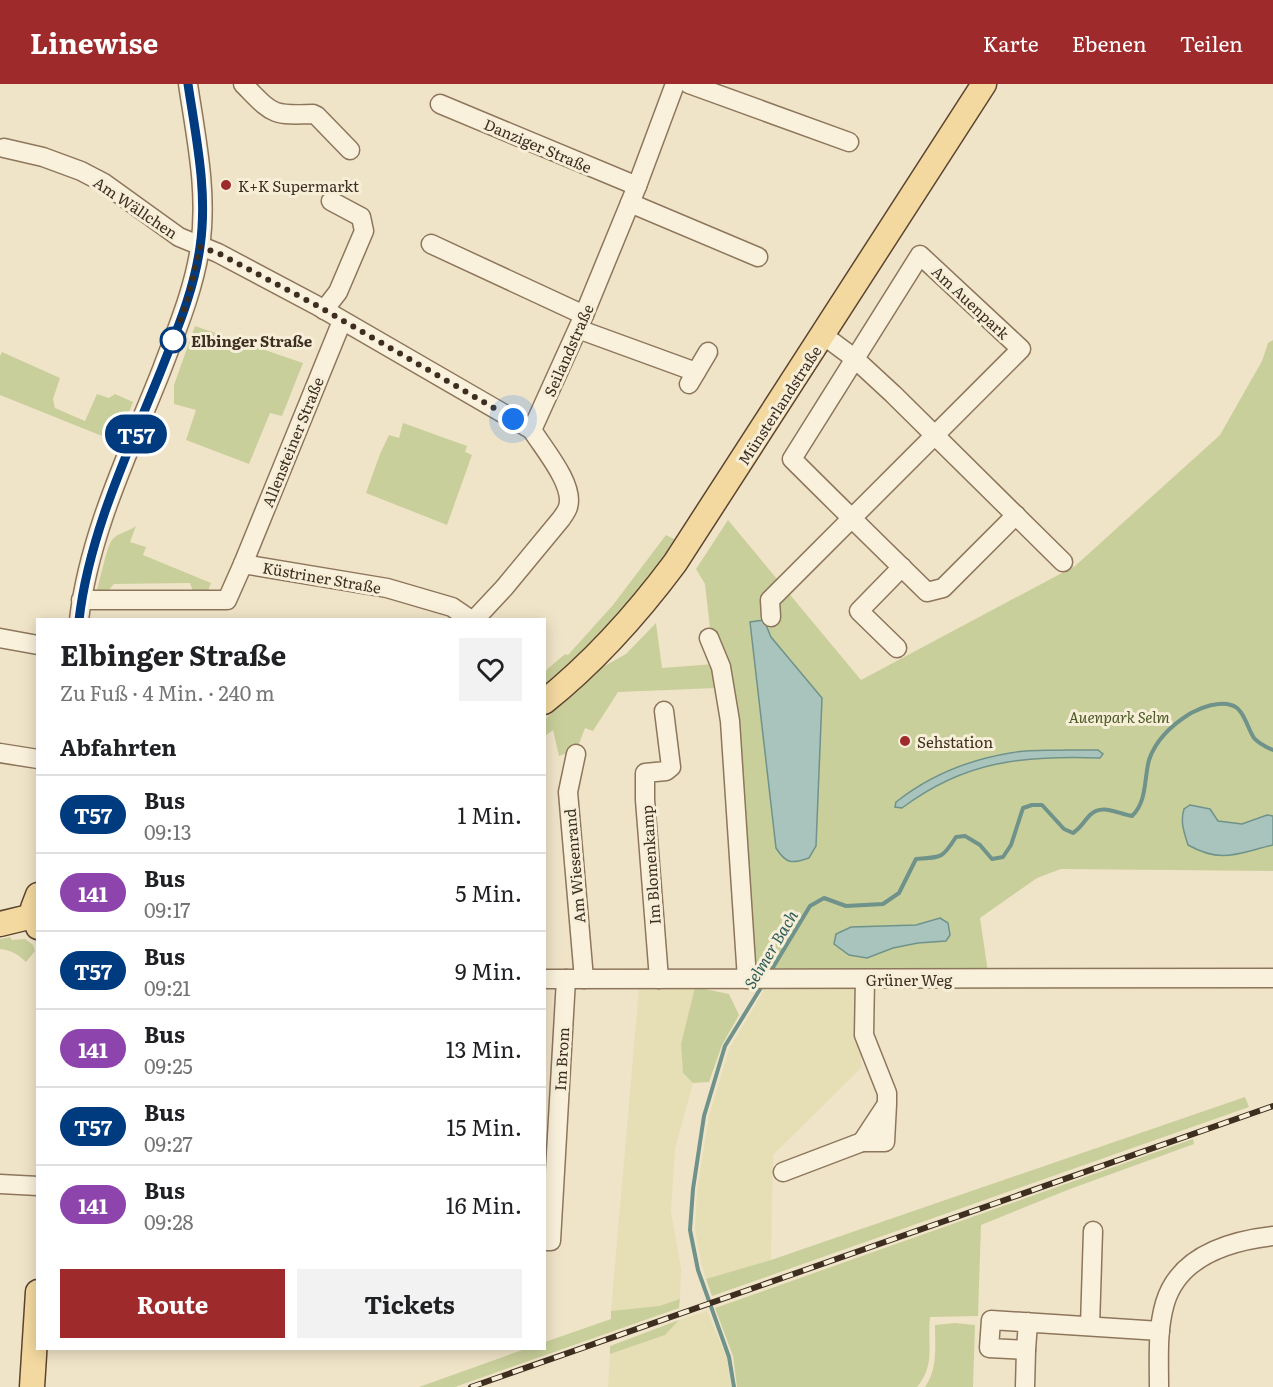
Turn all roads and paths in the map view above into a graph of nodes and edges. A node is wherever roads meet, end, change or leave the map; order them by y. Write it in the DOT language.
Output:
graph roads {
  1 [pos="243,84"];
  2 [pos="675,84"];
  3 [pos="690,84"];
  4 [pos="984,84"];
  5 [pos="183,88"];
  6 [pos="440,104"];
  7 [pos="849,142"];
  8 [pos="4,148"];
  9 [pos="350,150"];
  10 [pos="633,195"];
  11 [pos="331,201"];
  12 [pos="431,244"];
  13 [pos="200,247"];
  14 [pos="759,257"];
  15 [pos="324,310"];
  16 [pos="342,321"];
  17 [pos="581,322"];
  18 [pos="823,335"];
  19 [pos="708,352"];
  20 [pos="854,358"];
  21 [pos="532,430"];
  22 [pos="934,435"];
  23 [pos="1016,515"];
  24 [pos="850,518"];
  25 [pos="1063,562"];
  26 [pos="243,564"];
  27 [pos="902,567"];
  28 [pos="81,600"];
  29 [pos="770,608"];
  30 [pos="79,618"];
  31 [pos="469,618"];
  32 [pos="474,618"];
  33 [pos="0,638"];
  34 [pos="709,638"];
  35 [pos="36,645"];
  36 [pos="897,648"];
  37 [pos="546,700"];
  38 [pos="664,711"];
  39 [pos="0,753"];
  40 [pos="576,754"];
  41 [pos="36,759"];
  42 [pos="36,913"];
  43 [pos="0,924"];
  44 [pos="1273,978"];
  45 [pos="546,979"];
  46 [pos="575,979"];
  47 [pos="659,979"];
  48 [pos="750,979"];
  49 [pos="865,979"];
  50 [pos="783,1172"];
  51 [pos="0,1184"];
  52 [pos="36,1186"];
  53 [pos="1093,1231"];
  54 [pos="1273,1236"];
  55 [pos="546,1241"];
  56 [pos="1028,1322"];
  57 [pos="1090,1326"];
  58 [pos="1160,1330"];
  59 [pos="36,1341"];
  60 [pos="1026,1350"];
  61 [pos="32,1387"];
  62 [pos="1025,1387"];
  63 [pos="1159,1387"];
  1 -- 9 [label="street"];
  2 -- 10 [label="street, Seilandstraße"];
  3 -- 7 [label="street"];
  4 -- 18 [label="main road, Münsterlandstraße"];
  5 -- 13 [label="street"];
  6 -- 10 [label="street, Danziger Straße"];
  8 -- 13 [label="street, Am Wällchen"];
  10 -- 14 [label="street, Danziger Straße"];
  10 -- 17 [label="street, Seilandstraße"];
  11 -- 15 [label="street"];
  12 -- 17 [label="street"];
  13 -- 15 [label="street"];
  13 -- 28 [label="street"];
  15 -- 16 [label="street"];
  16 -- 21 [label="street"];
  16 -- 26 [label="street, Allensteiner Straße"];
  17 -- 19 [label="street"];
  17 -- 21 [label="street, Seilandstraße"];
  18 -- 20 [label="street"];
  18 -- 37 [label="main road, Münsterlandstraße"];
  20 -- 22 [label="street"];
  20 -- 22 [label="street, Am Auenpark"];
  20 -- 24 [label="street, Am Auenpark"];
  21 -- 32 [label="street"];
  22 -- 23 [label="street"];
  22 -- 24 [label="street, Am Auenpark"];
  23 -- 25 [label="street"];
  23 -- 27 [label="street, Am Auenpark"];
  24 -- 27 [label="street, Am Auenpark"];
  24 -- 29 [label="street, Am Auenpark"];
  26 -- 28 [label="street, Küstriner Straße"];
  26 -- 31 [label="street, Küstriner Straße"];
  27 -- 36 [label="street"];
  28 -- 30 [label="street"];
  33 -- 35 [label="street"];
  34 -- 48 [label="street"];
  38 -- 47 [label="street, Im Blomenkamp"];
  39 -- 41 [label="street"];
  40 -- 46 [label="street, Am Wiesenrand"];
  42 -- 43 [label="main road"];
  44 -- 49 [label="street, Grüner Weg"];
  45 -- 46 [label="street, Grüner Weg"];
  46 -- 47 [label="street, Grüner Weg"];
  46 -- 55 [label="street, Im Brom"];
  47 -- 48 [label="street, Grüner Weg"];
  48 -- 49 [label="street, Grüner Weg"];
  49 -- 50 [label="street"];
  51 -- 52 [label="street"];
  53 -- 57 [label="street"];
  54 -- 58 [label="street"];
  56 -- 57 [label="street"];
  56 -- 60 [label="street"];
  56 -- 60 [label="street"];
  57 -- 58 [label="street"];
  58 -- 63 [label="street"];
  59 -- 61 [label="main road"];
  60 -- 62 [label="street"];
}
